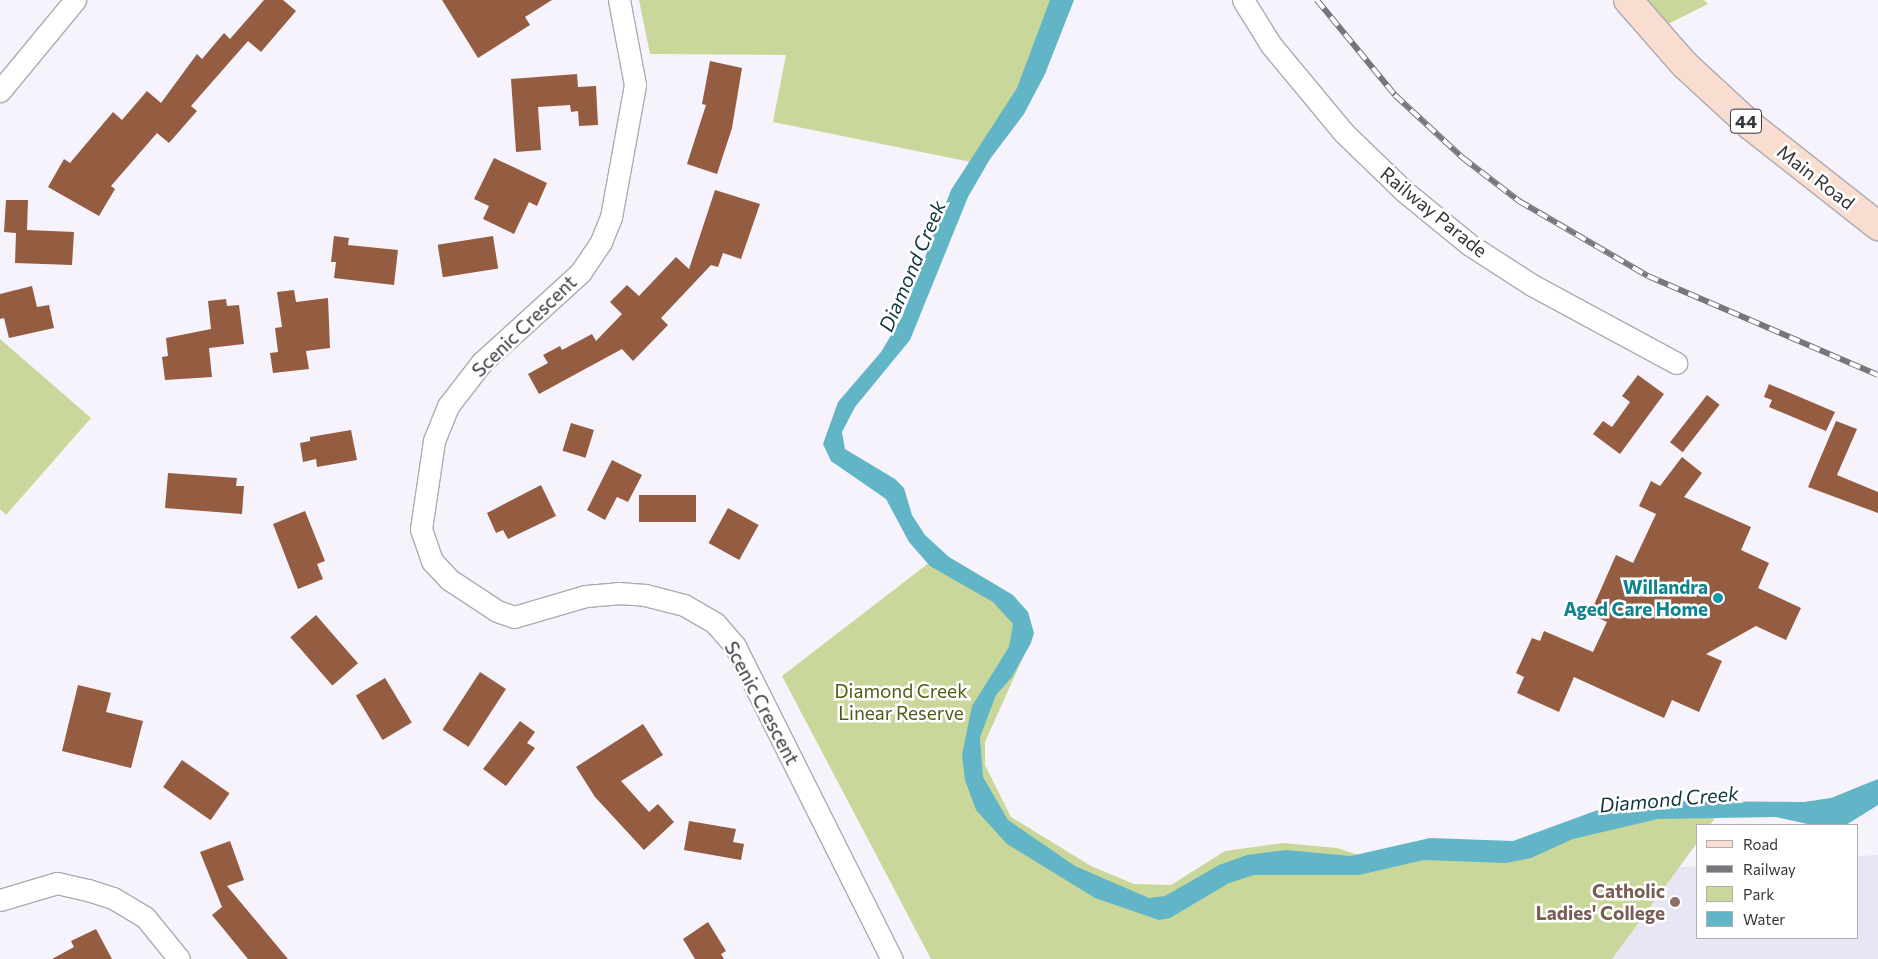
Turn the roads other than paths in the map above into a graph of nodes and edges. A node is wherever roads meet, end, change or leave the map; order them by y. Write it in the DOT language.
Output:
graph roads {
  1 [pos="75,0"];
  2 [pos="619,0"];
  3 [pos="1242,0"];
  4 [pos="1628,0"];
  5 [pos="0,92"];
  6 [pos="1878,226"];
  7 [pos="1676,363"];
  8 [pos="0,900"];
  9 [pos="179,959"];
  10 [pos="892,959"];
  1 -- 5 [label="street"];
  2 -- 10 [label="street, Scenic Crescent"];
  3 -- 7 [label="street, Railway Parade"];
  4 -- 6 [label="main road, Main Road / 44"];
  8 -- 9 [label="street"];
}
